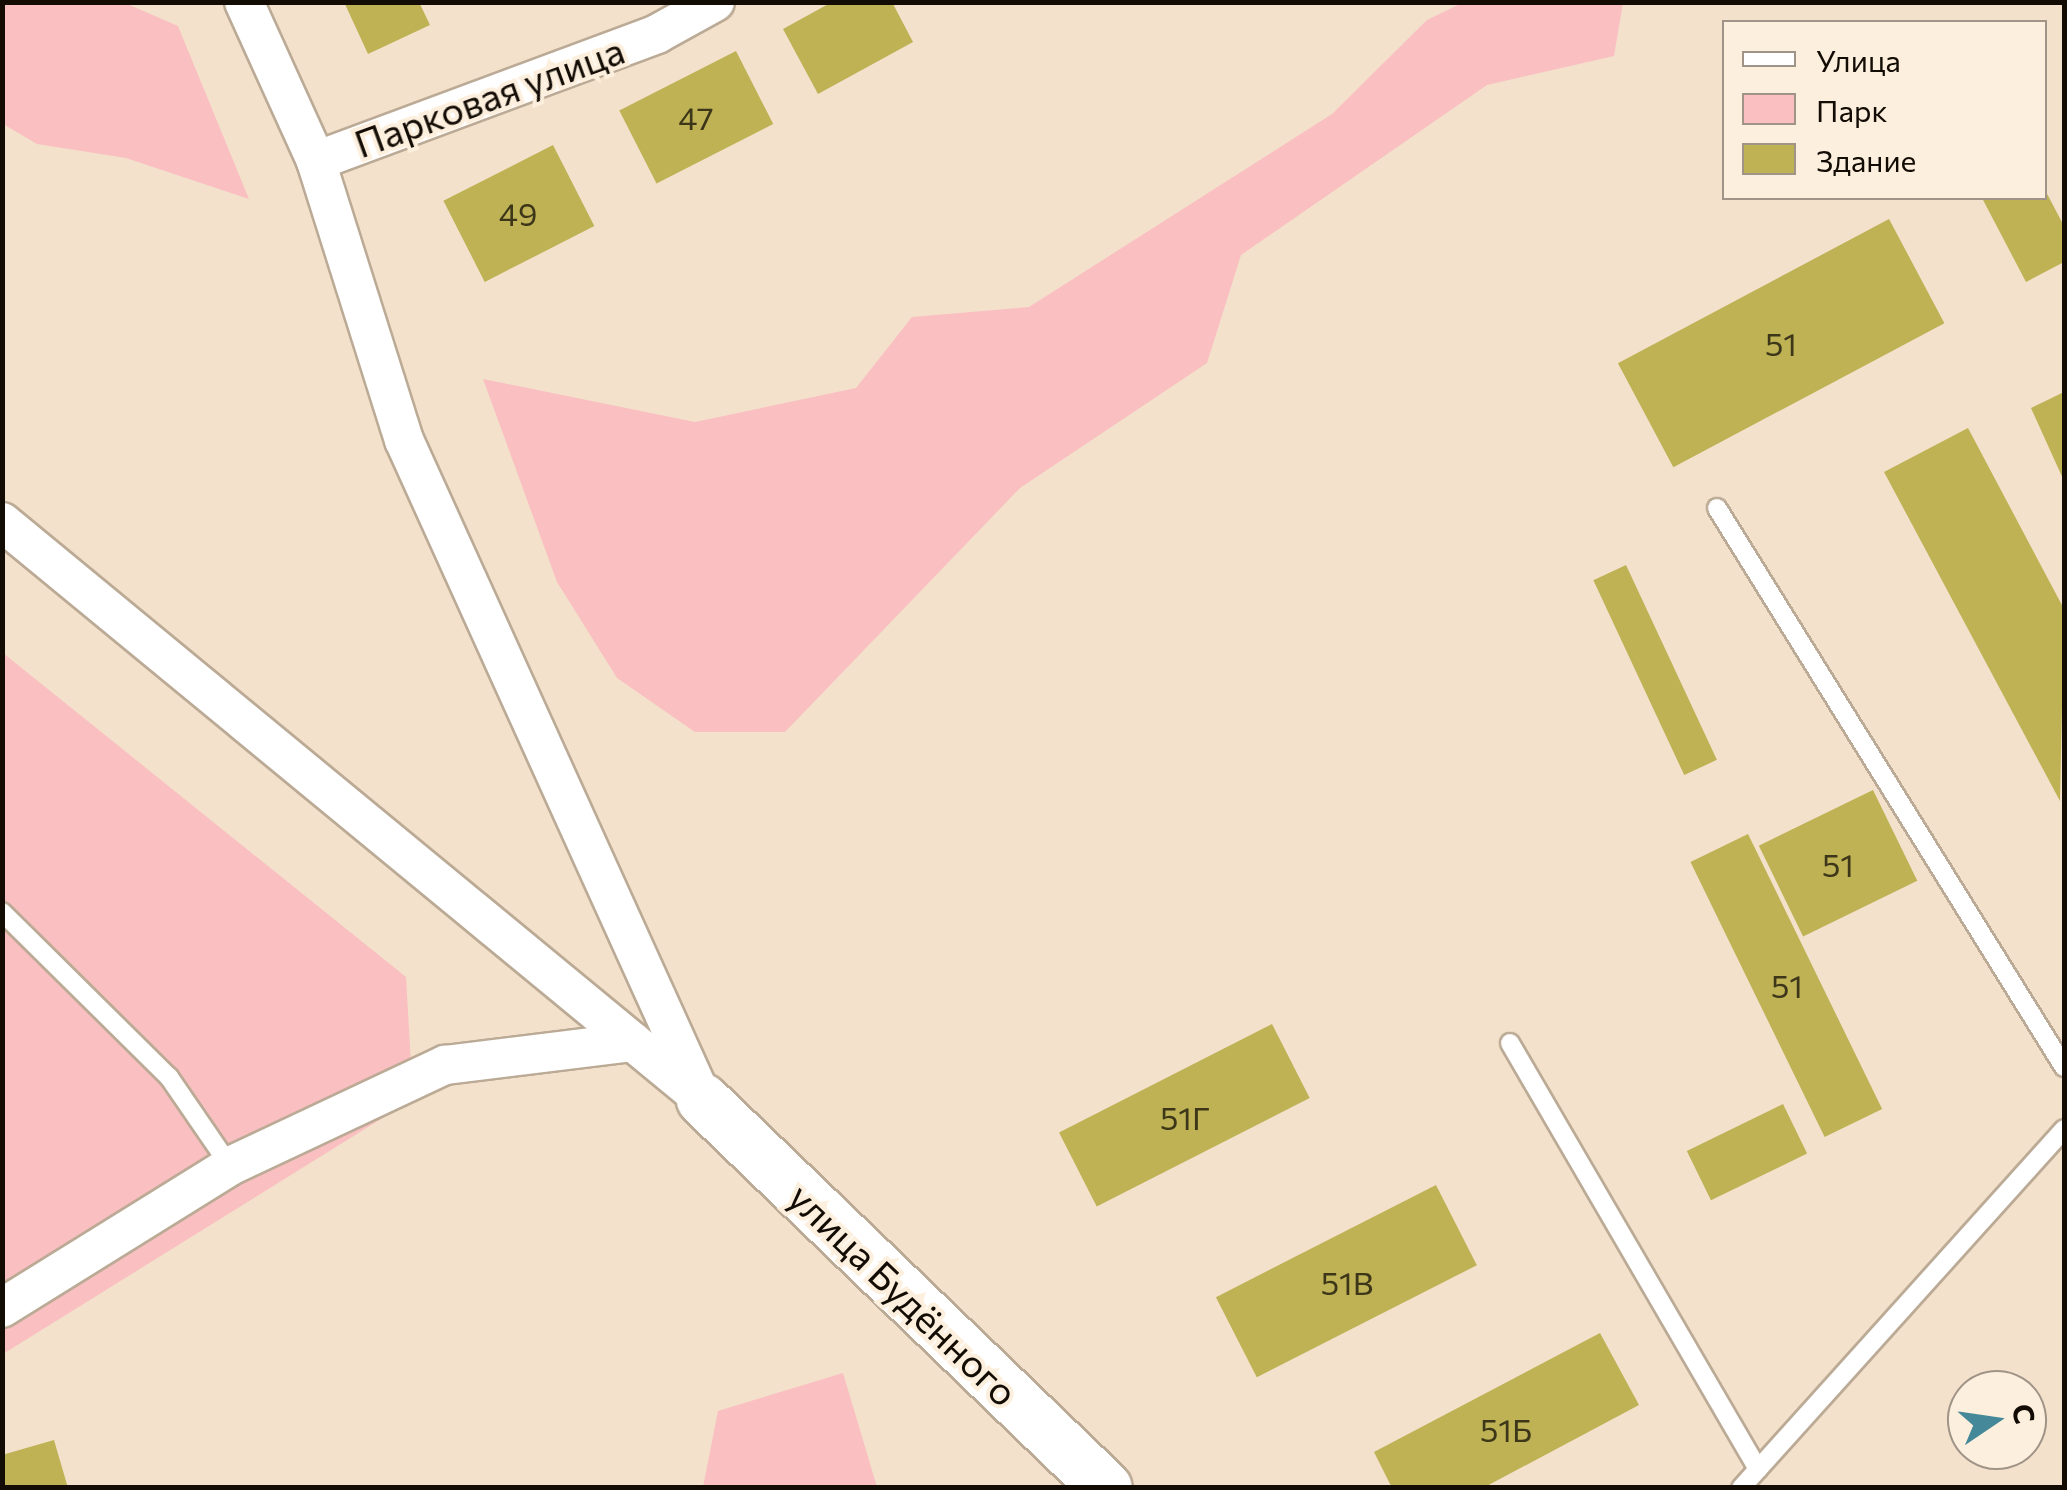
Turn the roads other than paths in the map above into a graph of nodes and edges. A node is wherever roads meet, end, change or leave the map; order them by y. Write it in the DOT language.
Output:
graph roads {
  1 [pos="244,2"];
  2 [pos="715,2"];
  3 [pos="316,160"];
  4 [pos="1718,508"];
  5 [pos="2,522"];
  6 [pos="2,912"];
  7 [pos="633,1042"];
  8 [pos="1510,1042"];
  9 [pos="2064,1067"];
  10 [pos="703,1100"];
  11 [pos="2062,1136"];
  12 [pos="230,1166"];
  13 [pos="2,1308"];
  14 [pos="1758,1469"];
  15 [pos="1106,1488"];
  16 [pos="1741,1488"];
  1 -- 3 [label="street"];
  2 -- 3 [label="street, Парковая улица"];
  3 -- 10 [label="street"];
  4 -- 9 [label="lane"];
  5 -- 7 [label="street"];
  6 -- 12 [label="lane"];
  7 -- 10 [label="street"];
  7 -- 12 [label="street"];
  8 -- 14 [label="lane"];
  10 -- 15 [label="street, улица Будённого"];
  11 -- 14 [label="lane"];
  12 -- 13 [label="street"];
  14 -- 16 [label="lane"];
}
